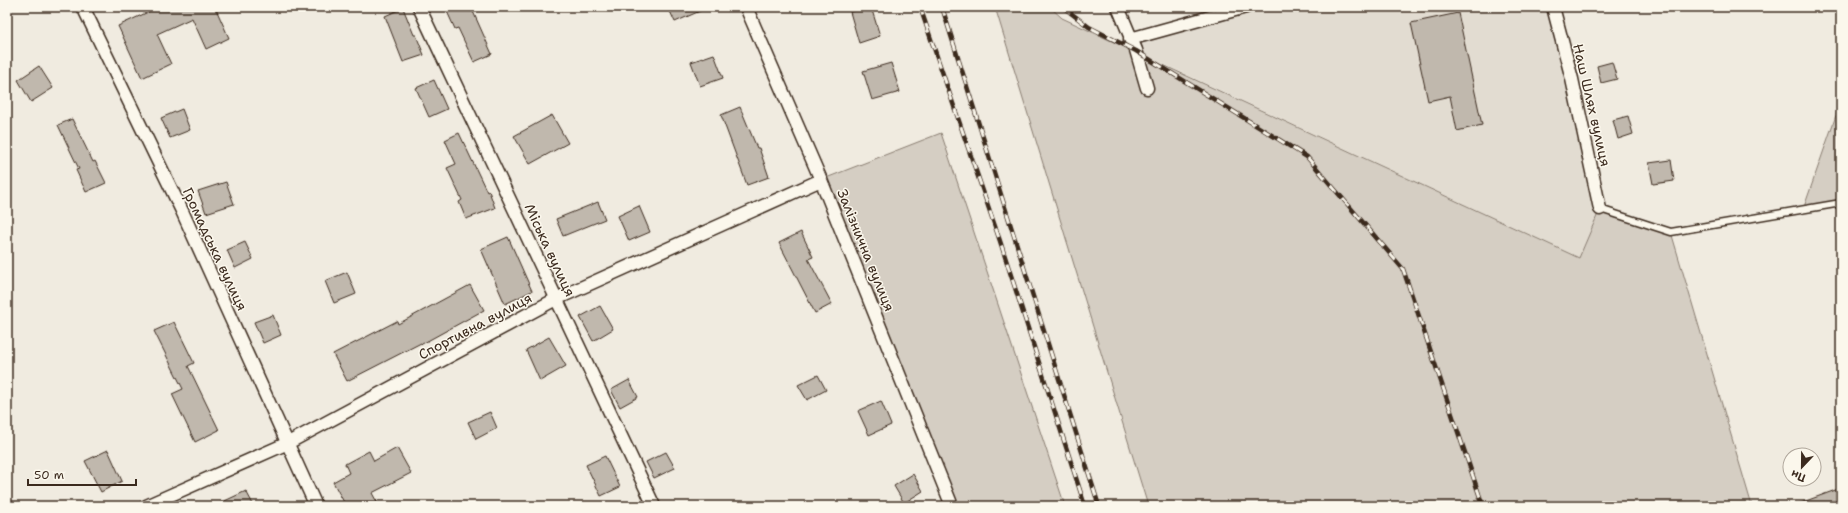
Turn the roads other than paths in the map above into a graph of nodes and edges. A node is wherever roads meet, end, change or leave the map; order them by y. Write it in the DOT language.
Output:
graph roads {
  1 [pos="83,7"];
  2 [pos="420,7"];
  3 [pos="746,7"];
  4 [pos="1118,7"];
  5 [pos="1246,7"];
  6 [pos="1553,7"];
  7 [pos="1130,39"];
  8 [pos="1147,88"];
  9 [pos="821,180"];
  10 [pos="1841,203"];
  11 [pos="1600,209"];
  12 [pos="556,299"];
  13 [pos="288,443"];
  14 [pos="146,506"];
  15 [pos="316,506"];
  16 [pos="654,506"];
  17 [pos="952,506"];
  1 -- 13 [label="street, Громадська вулиця"];
  2 -- 12 [label="street, Міська вулиця"];
  3 -- 9 [label="street, Залізнична вулиця"];
  4 -- 7 [label="street"];
  5 -- 7 [label="street"];
  6 -- 11 [label="street, Наш Шлях вулиця"];
  7 -- 8 [label="street"];
  9 -- 12 [label="street, Спортивна вулиця"];
  9 -- 17 [label="street, Залізнична вулиця"];
  10 -- 11 [label="lane"];
  12 -- 13 [label="street, Спортивна вулиця"];
  12 -- 16 [label="street, Міська вулиця"];
  13 -- 14 [label="street, Спортивна вулиця"];
  13 -- 15 [label="street, Громадська вулиця"];
}
